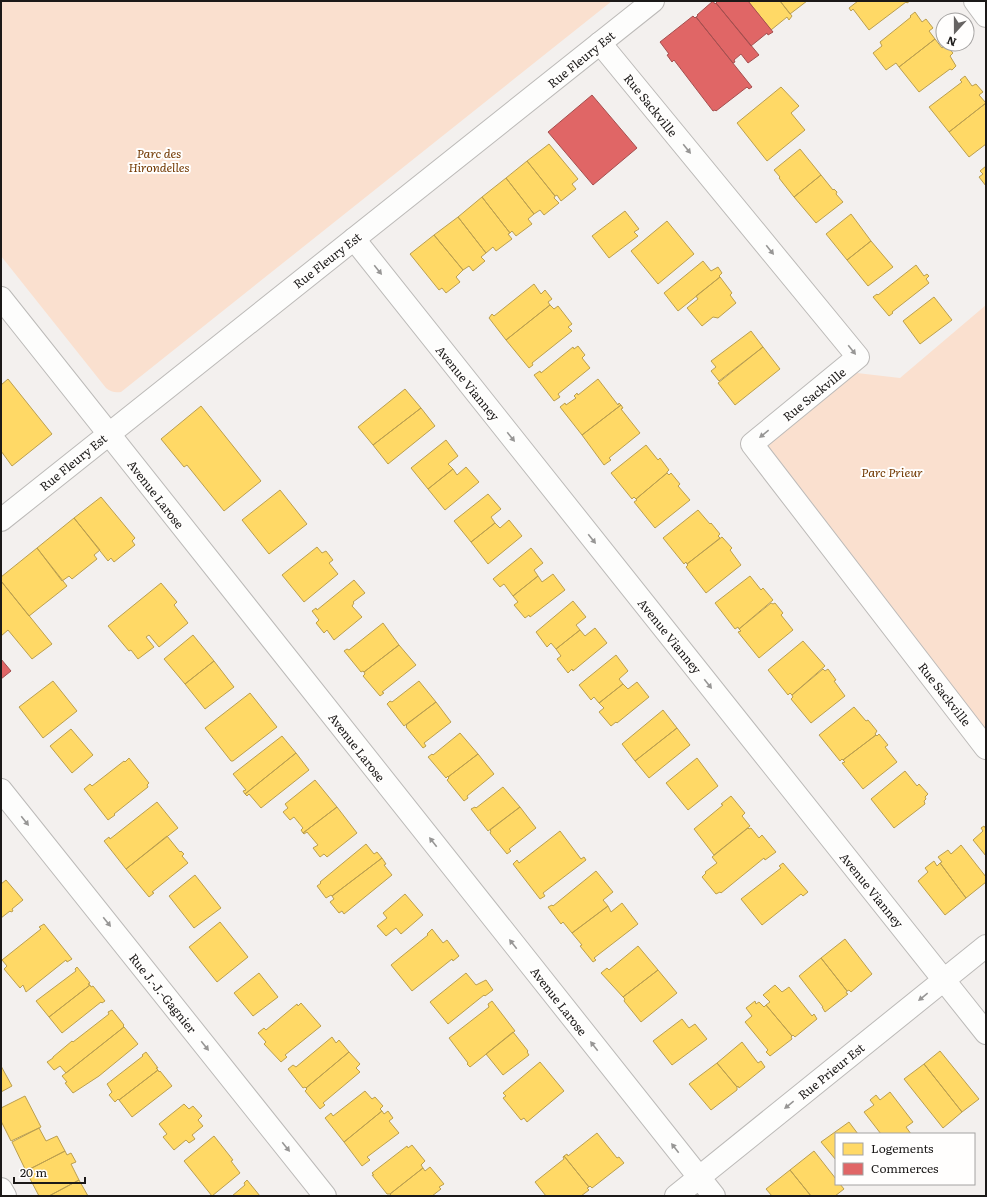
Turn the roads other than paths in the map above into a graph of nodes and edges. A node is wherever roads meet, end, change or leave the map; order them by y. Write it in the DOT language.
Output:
graph roads {
  1 [pos="653,1"];
  2 [pos="975,1"];
  3 [pos="986,16"];
  4 [pos="600,43"];
  5 [pos="354,239"];
  6 [pos="1,298"];
  7 [pos="108,434"];
  8 [pos="1,520"];
  9 [pos="986,748"];
  10 [pos="1,790"];
  11 [pos="986,946"];
  12 [pos="943,980"];
  13 [pos="986,1034"];
  14 [pos="699,1178"];
  15 [pos="1,1189"];
  16 [pos="4,1196"];
  17 [pos="325,1196"];
  18 [pos="676,1196"];
  19 [pos="714,1196"];
  1 -- 4 [label="street, Rue Fleury Est"];
  2 -- 3 [label="street"];
  4 -- 5 [label="street, Rue Fleury Est"];
  4 -- 9 [label="street, Rue Sackville, one-way"];
  5 -- 7 [label="street, Rue Fleury Est"];
  5 -- 12 [label="street, Avenue Vianney, one-way"];
  6 -- 7 [label="street, Avenue Larose"];
  7 -- 8 [label="street, Rue Fleury Est"];
  14 -- 7 [label="street, Avenue Larose, one-way"];
  10 -- 17 [label="street, Rue J.-J.-Gagnier, one-way"];
  11 -- 12 [label="street, Rue Prieur Est"];
  12 -- 13 [label="street, Avenue Vianney"];
  12 -- 14 [label="street, Rue Prieur Est, one-way"];
  14 -- 18 [label="street, Rue Prieur Est"];
  14 -- 19 [label="street, Avenue Larose"];
  15 -- 16 [label="street"];
}
